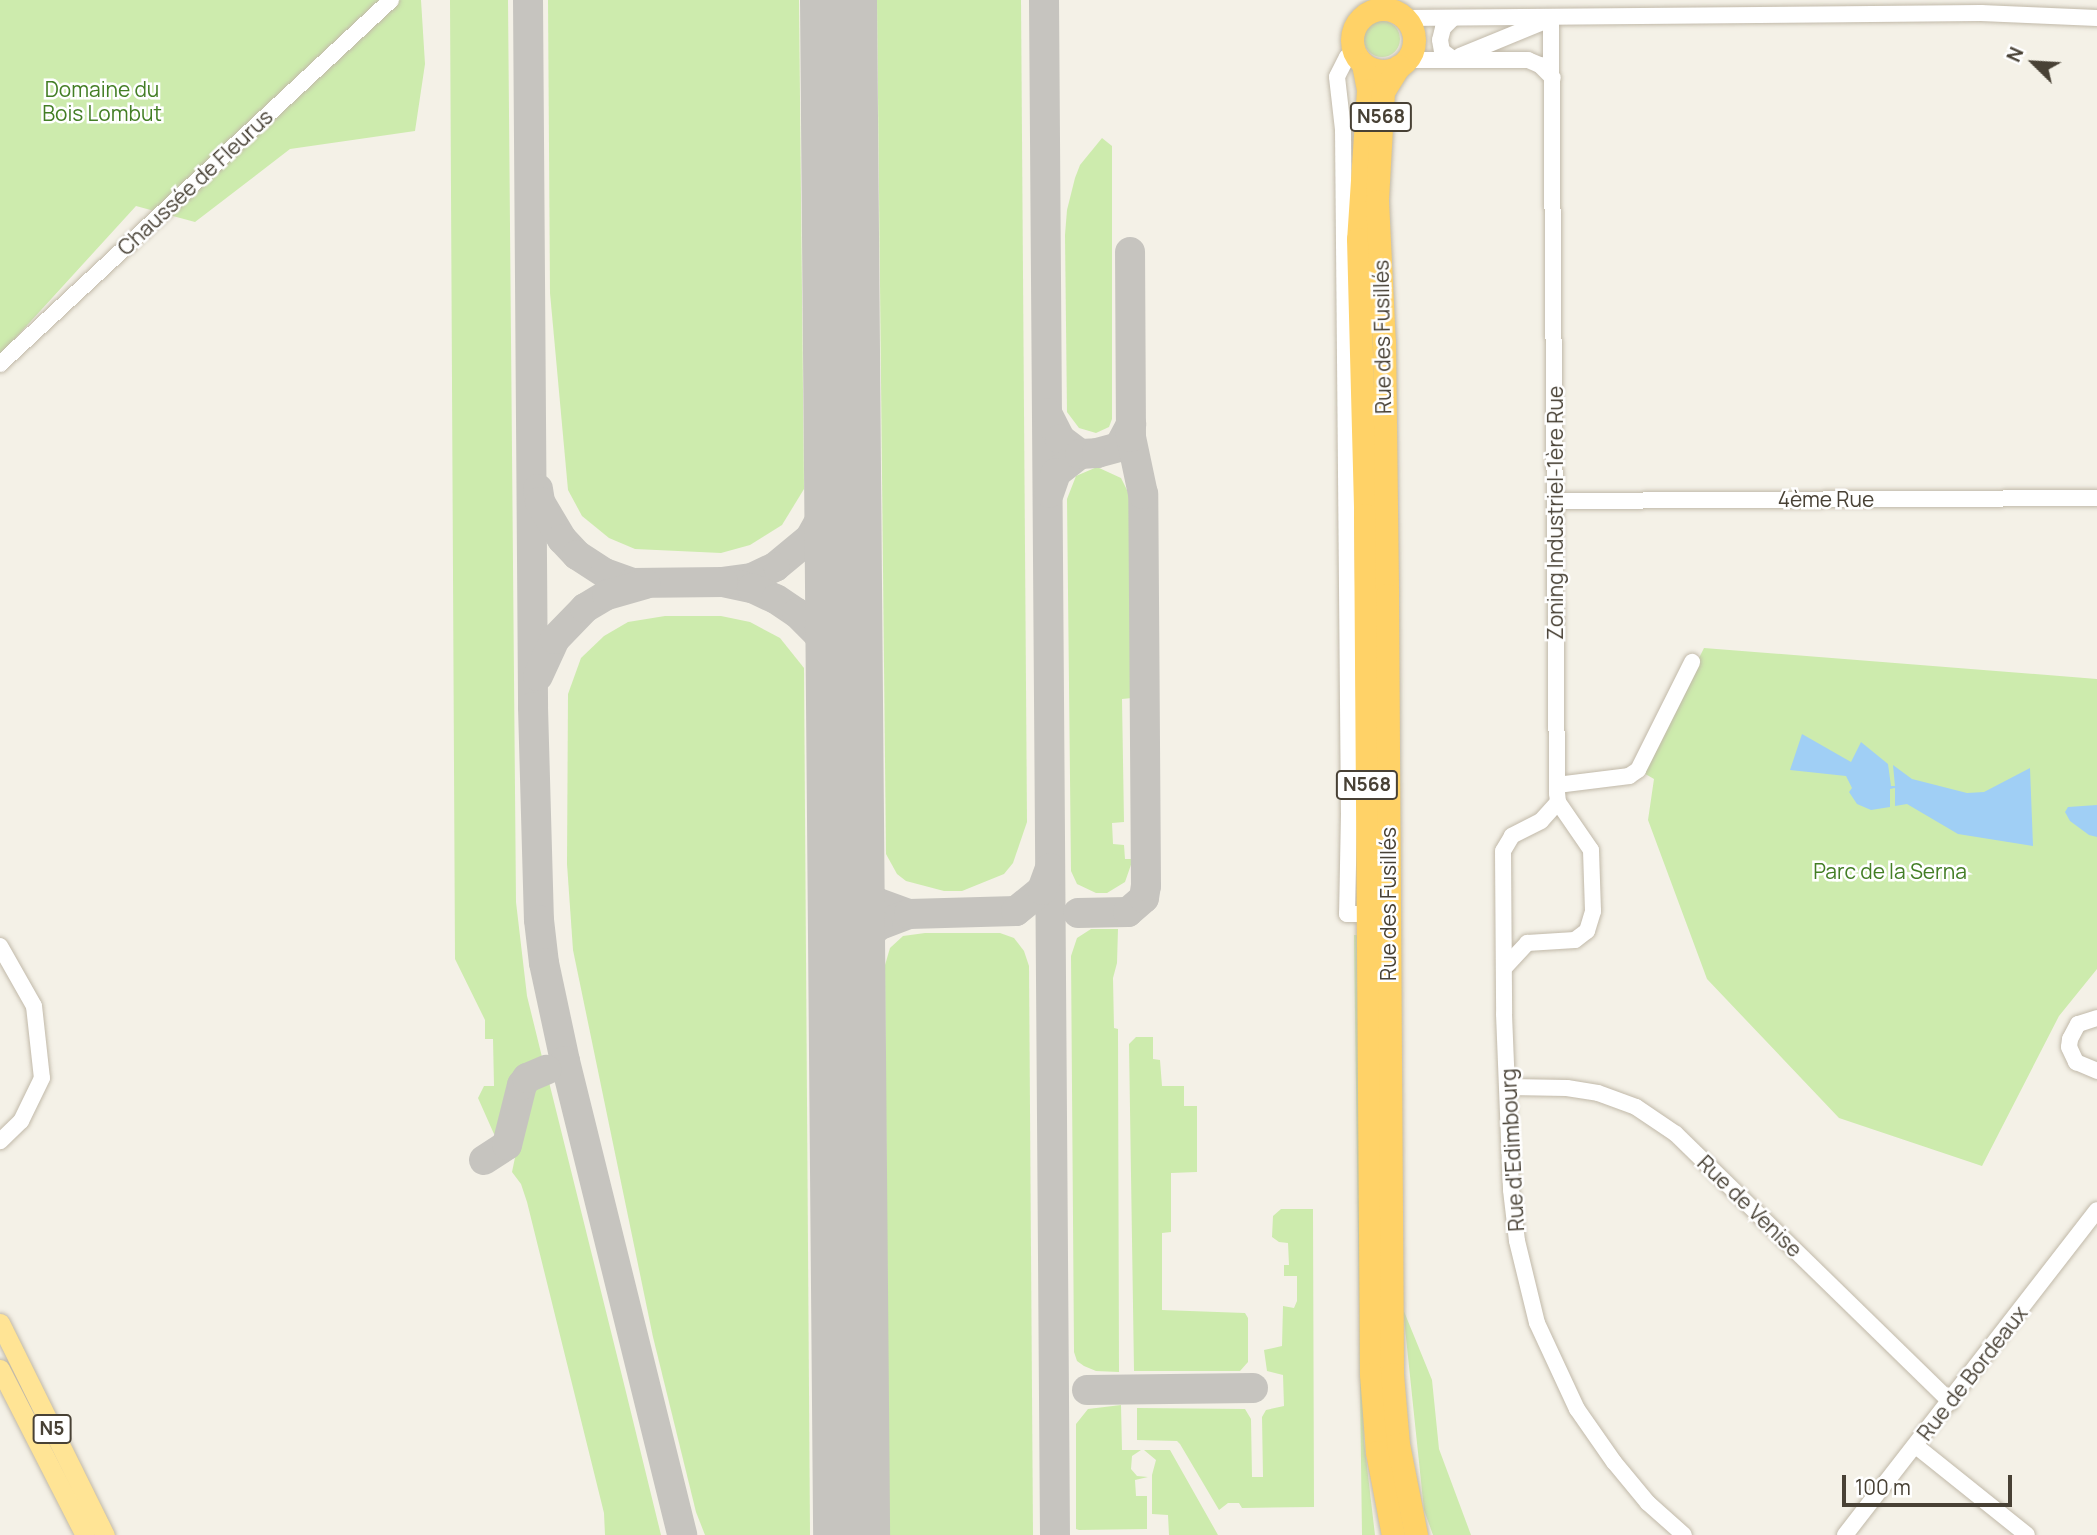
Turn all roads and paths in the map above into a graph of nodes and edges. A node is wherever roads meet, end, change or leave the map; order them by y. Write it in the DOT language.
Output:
graph roads {
  1 [pos="391,0"];
  2 [pos="1367,7"];
  3 [pos="1976,7"];
  4 [pos="1395,10"];
  5 [pos="1452,18"];
  6 [pos="2097,18"];
  7 [pos="1551,19"];
  8 [pos="1359,58"];
  9 [pos="1453,59"];
  10 [pos="1402,63"];
  11 [pos="1553,78"];
  12 [pos="0,364"];
  13 [pos="2097,498"];
  14 [pos="1556,501"];
  15 [pos="1692,662"];
  16 [pos="1557,785"];
  17 [pos="1558,802"];
  18 [pos="0,946"];
  19 [pos="1505,967"];
  20 [pos="2097,1017"];
  21 [pos="2097,1071"];
  22 [pos="1509,1087"];
  23 [pos="0,1141"];
  24 [pos="2097,1210"];
  25 [pos="2091,1229"];
  26 [pos="0,1323"];
  27 [pos="0,1369"];
  28 [pos="1951,1402"];
  29 [pos="1916,1446"];
  30 [pos="1416,1531"];
  31 [pos="1853,1532"];
  32 [pos="85,1535"];
  33 [pos="105,1535"];
  34 [pos="1391,1535"];
  35 [pos="1684,1535"];
  36 [pos="2027,1535"];
  1 -- 12 [label="street, Chaussée de Fleurus"];
  2 -- 4 [label="highway, N568"];
  2 -- 8 [label="highway, N568"];
  3 -- 6 [label="street"];
  3 -- 7 [label="street"];
  4 -- 5 [label="street"];
  4 -- 10 [label="highway, N568"];
  5 -- 7 [label="street"];
  5 -- 9 [label="street"];
  7 -- 9 [label="street"];
  7 -- 11 [label="street, Zoning Industriel-1ère Rue"];
  8 -- 10 [label="highway, N568"];
  8 -- 34 [label="highway, Rue des Fusillés / N568"];
  9 -- 10 [label="street"];
  9 -- 11 [label="street"];
  10 -- 30 [label="highway, Rue des Fusillés / N568"];
  11 -- 14 [label="street, Zoning Industriel-1ère Rue"];
  13 -- 14 [label="street, 4ème Rue"];
  14 -- 16 [label="street, Zoning Industriel-1ère Rue"];
  15 -- 16 [label="street"];
  16 -- 17 [label="street, Zoning Industriel-1ère Rue"];
  17 -- 19 [label="street, Rue d'Edimbourg"];
  17 -- 19 [label="street"];
  18 -- 23 [label="street"];
  19 -- 22 [label="street, Rue d'Edimbourg"];
  20 -- 21 [label="street"];
  22 -- 28 [label="street, Rue de Venise"];
  22 -- 35 [label="street, Rue d'Edimbourg"];
  24 -- 25 [label="street, Rue de Bordeaux"];
  25 -- 28 [label="street, Rue de Bordeaux"];
  26 -- 33 [label="main road, N5"];
  27 -- 32 [label="main road, N5"];
  28 -- 29 [label="street, Rue de Bordeaux"];
  29 -- 31 [label="street, Rue de Bordeaux"];
  29 -- 36 [label="street"];
}
